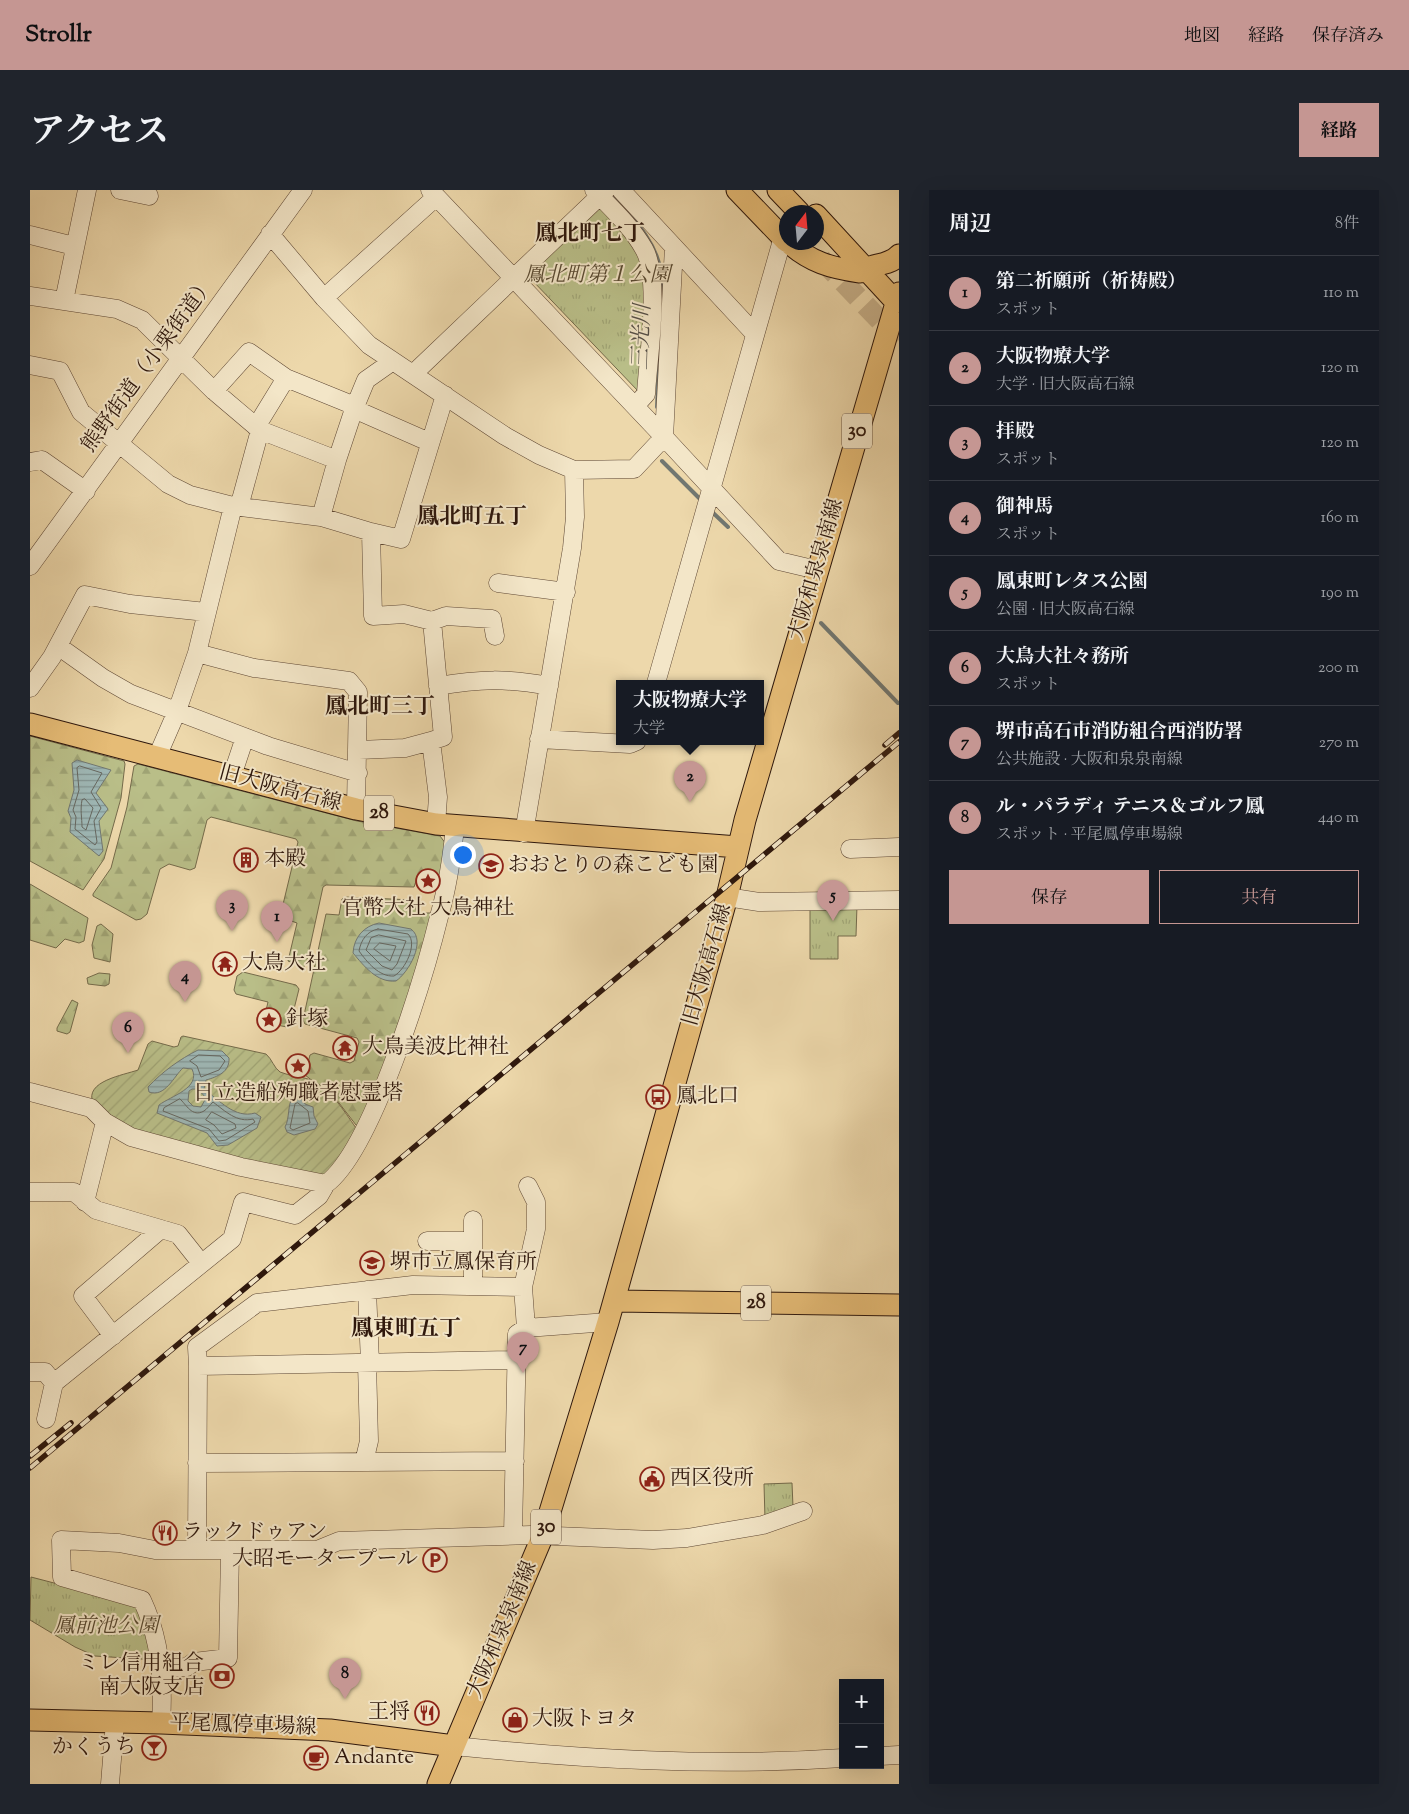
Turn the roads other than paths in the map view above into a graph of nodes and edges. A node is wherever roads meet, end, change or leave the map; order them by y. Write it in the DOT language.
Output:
graph roads {
  1 [pos="87,190"];
  2 [pos="120,190"];
  3 [pos="303,190"];
  4 [pos="621,190"];
  5 [pos="737,190"];
  6 [pos="755,190"];
  7 [pos="778,190"];
  8 [pos="794,190"];
  9 [pos="601,192"];
  10 [pos="433,193"];
  11 [pos="149,196"];
  12 [pos="793,205"];
  13 [pos="808,205"];
  14 [pos="824,223"];
  15 [pos="779,226"];
  16 [pos="779,229"];
  17 [pos="270,234"];
  18 [pos="30,235"];
  19 [pos="74,246"];
  20 [pos="674,247"];
  21 [pos="782,250"];
  22 [pos="798,250"];
  23 [pos="899,255"];
  24 [pos="865,268"];
  25 [pos="514,280"];
  26 [pos="30,296"];
  27 [pos="324,298"];
  28 [pos="64,301"];
  29 [pos="898,301"];
  30 [pos="755,334"];
  31 [pos="182,359"];
  32 [pos="393,361"];
  33 [pos="30,365"];
  34 [pos="413,374"];
  35 [pos="286,378"];
  36 [pos="214,391"];
  37 [pos="445,394"];
  38 [pos="635,406"];
  39 [pos="354,407"];
  40 [pos="258,428"];
  41 [pos="664,437"];
  42 [pos="429,442"];
  43 [pos="119,445"];
  44 [pos="337,460"];
  45 [pos="30,462"];
  46 [pos="574,470"];
  47 [pos="86,491"];
  48 [pos="709,491"];
  49 [pos="236,506"];
  50 [pos="321,517"];
  51 [pos="371,532"];
  52 [pos="30,566"];
  53 [pos="817,570"];
  54 [pos="498,583"];
  55 [pos="566,592"];
  56 [pos="206,612"];
  57 [pos="432,621"];
  58 [pos="495,636"];
  59 [pos="58,646"];
  60 [pos="197,653"];
  61 [pos="657,680"];
  62 [pos="438,686"];
  63 [pos="549,686"];
  64 [pos="30,688"];
  65 [pos="177,711"];
  66 [pos="30,724"];
  67 [pos="245,738"];
  68 [pos="539,739"];
  69 [pos="431,741"];
  70 [pos="616,743"];
  71 [pos="359,750"];
  72 [pos="157,757"];
  73 [pos="358,773"];
  74 [pos="232,776"];
  75 [pos="356,809"];
  76 [pos="446,826"];
  77 [pos="524,833"];
  78 [pos="738,847"];
  79 [pos="899,847"];
  80 [pos="850,849"];
  81 [pos="727,897"];
  82 [pos="899,900"];
  83 [pos="30,1092"];
  84 [pos="105,1122"];
  85 [pos="326,1184"];
  86 [pos="528,1186"];
  87 [pos="30,1192"];
  88 [pos="85,1202"];
  89 [pos="473,1220"];
  90 [pos="161,1229"];
  91 [pos="427,1241"];
  92 [pos="473,1241"];
  93 [pos="201,1263"];
  94 [pos="473,1286"];
  95 [pos="523,1287"];
  96 [pos="367,1290"];
  97 [pos="614,1301"];
  98 [pos="899,1305"];
  99 [pos="608,1322"];
  100 [pos="526,1328"];
  101 [pos="113,1336"];
  102 [pos="516,1360"];
  103 [pos="368,1363"];
  104 [pos="198,1366"];
  105 [pos="30,1372"];
  106 [pos="54,1383"];
  107 [pos="46,1419"];
  108 [pos="515,1461"];
  109 [pos="364,1462"];
  110 [pos="197,1463"];
  111 [pos="803,1512"];
  112 [pos="514,1535"];
  113 [pos="543,1535"];
  114 [pos="197,1550"];
  115 [pos="230,1550"];
  116 [pos="160,1669"];
  117 [pos="30,1720"];
  118 [pos="115,1722"];
  119 [pos="161,1723"];
  120 [pos="454,1746"];
  121 [pos="899,1755"];
  122 [pos="884,1756"];
  123 [pos="839,1758"];
  124 [pos="110,1784"];
  125 [pos="438,1784"];
  1 -- 19 [label="street"];
  2 -- 11 [label="street"];
  3 -- 17 [label="street, 熊野街道（小栗街道）"];
  4 -- 20 [label="street"];
  5 -- 16 [label="main road"];
  6 -- 15 [label="main road"];
  7 -- 12 [label="main road"];
  8 -- 13 [label="main road"];
  9 -- 25 [label="street"];
  9 -- 38 [label="street"];
  10 -- 25 [label="street"];
  10 -- 27 [label="street"];
  14 -- 24 [label="main road"];
  17 -- 27 [label="street"];
  17 -- 31 [label="street, 熊野街道（小栗街道）"];
  18 -- 19 [label="street"];
  19 -- 28 [label="street"];
  20 -- 30 [label="street"];
  20 -- 41 [label="street"];
  21 -- 30 [label="street"];
  22 -- 24 [label="main road"];
  23 -- 24 [label="main road"];
  24 -- 29 [label="main road"];
  25 -- 34 [label="street"];
  25 -- 38 [label="street"];
  26 -- 28 [label="street"];
  27 -- 32 [label="street"];
  28 -- 31 [label="street"];
  29 -- 53 [label="main road, 大阪和泉泉南線 / 30"];
  30 -- 48 [label="street"];
  31 -- 36 [label="street"];
  31 -- 43 [label="street, 熊野街道（小栗街道）"];
  32 -- 34 [label="street"];
  32 -- 39 [label="street"];
  33 -- 43 [label="street"];
  34 -- 37 [label="street"];
  35 -- 36 [label="street"];
  35 -- 39 [label="street"];
  35 -- 40 [label="street"];
  36 -- 40 [label="street"];
  37 -- 42 [label="street"];
  37 -- 46 [label="street"];
  38 -- 41 [label="street"];
  39 -- 42 [label="street"];
  39 -- 44 [label="street"];
  40 -- 44 [label="street"];
  40 -- 49 [label="street"];
  41 -- 46 [label="street"];
  41 -- 48 [label="street"];
  42 -- 51 [label="street"];
  43 -- 47 [label="street, 熊野街道（小栗街道）"];
  43 -- 49 [label="street"];
  44 -- 50 [label="street"];
  45 -- 47 [label="street"];
  46 -- 55 [label="street"];
  47 -- 52 [label="street, 熊野街道（小栗街道）"];
  48 -- 53 [label="street"];
  48 -- 61 [label="street"];
  49 -- 50 [label="street"];
  49 -- 56 [label="street"];
  50 -- 51 [label="street"];
  51 -- 57 [label="street"];
  53 -- 78 [label="main road, 大阪和泉泉南線 / 30"];
  54 -- 55 [label="street"];
  55 -- 63 [label="street"];
  56 -- 59 [label="street"];
  56 -- 60 [label="street"];
  57 -- 58 [label="street"];
  57 -- 62 [label="street"];
  59 -- 64 [label="street"];
  59 -- 65 [label="street"];
  60 -- 65 [label="street"];
  60 -- 71 [label="street"];
  62 -- 63 [label="street"];
  62 -- 69 [label="street"];
  63 -- 68 [label="street"];
  65 -- 67 [label="street"];
  65 -- 72 [label="street"];
  66 -- 72 [label="main road, 旧大阪高石線 / 28"];
  67 -- 73 [label="street"];
  67 -- 74 [label="street"];
  68 -- 70 [label="street"];
  68 -- 77 [label="street"];
  69 -- 71 [label="street"];
  69 -- 76 [label="street"];
  71 -- 73 [label="street"];
  72 -- 74 [label="main road, 旧大阪高石線 / 28"];
  73 -- 75 [label="street"];
  74 -- 75 [label="main road, 旧大阪高石線 / 28"];
  75 -- 76 [label="main road, 旧大阪高石線 / 28"];
  76 -- 77 [label="main road, 旧大阪高石線 / 28"];
  76 -- 85 [label="street"];
  77 -- 78 [label="main road, 旧大阪高石線 / 28"];
  78 -- 81 [label="main road, 旧大阪高石線"];
  79 -- 80 [label="street"];
  81 -- 82 [label="street"];
  81 -- 97 [label="main road, 旧大阪高石線"];
  83 -- 84 [label="street"];
  84 -- 85 [label="street"];
  84 -- 88 [label="street"];
  85 -- 93 [label="street"];
  86 -- 95 [label="street"];
  87 -- 88 [label="street"];
  88 -- 90 [label="street"];
  89 -- 92 [label="street"];
  90 -- 93 [label="street"];
  90 -- 101 [label="street"];
  91 -- 92 [label="street"];
  92 -- 94 [label="street"];
  93 -- 101 [label="street"];
  94 -- 95 [label="street"];
  94 -- 96 [label="street"];
  95 -- 100 [label="street"];
  96 -- 103 [label="street"];
  96 -- 104 [label="street"];
  97 -- 98 [label="main road, 28"];
  97 -- 99 [label="main road, 大阪和泉泉南線 / 30"];
  99 -- 100 [label="street"];
  99 -- 113 [label="main road, 大阪和泉泉南線 / 30"];
  100 -- 102 [label="street"];
  101 -- 106 [label="street"];
  102 -- 103 [label="street"];
  102 -- 108 [label="street"];
  103 -- 104 [label="street"];
  103 -- 109 [label="street"];
  104 -- 110 [label="street"];
  105 -- 106 [label="street"];
  106 -- 107 [label="street"];
  108 -- 109 [label="street"];
  108 -- 112 [label="street"];
  109 -- 110 [label="street"];
  110 -- 114 [label="street"];
  111 -- 113 [label="street"];
  112 -- 113 [label="street"];
  112 -- 115 [label="street"];
  113 -- 120 [label="main road, 大阪和泉泉南線 / 30"];
  114 -- 115 [label="street"];
  114 -- 116 [label="street"];
  115 -- 116 [label="street"];
  116 -- 119 [label="street"];
  117 -- 118 [label="main road, 平尾鳳停車場線"];
  118 -- 119 [label="main road, 平尾鳳停車場線"];
  118 -- 124 [label="street"];
  119 -- 120 [label="main road, 平尾鳳停車場線"];
  120 -- 123 [label="street"];
  120 -- 125 [label="main road, 大阪和泉泉南線 / 30"];
  121 -- 122 [label="street"];
}
